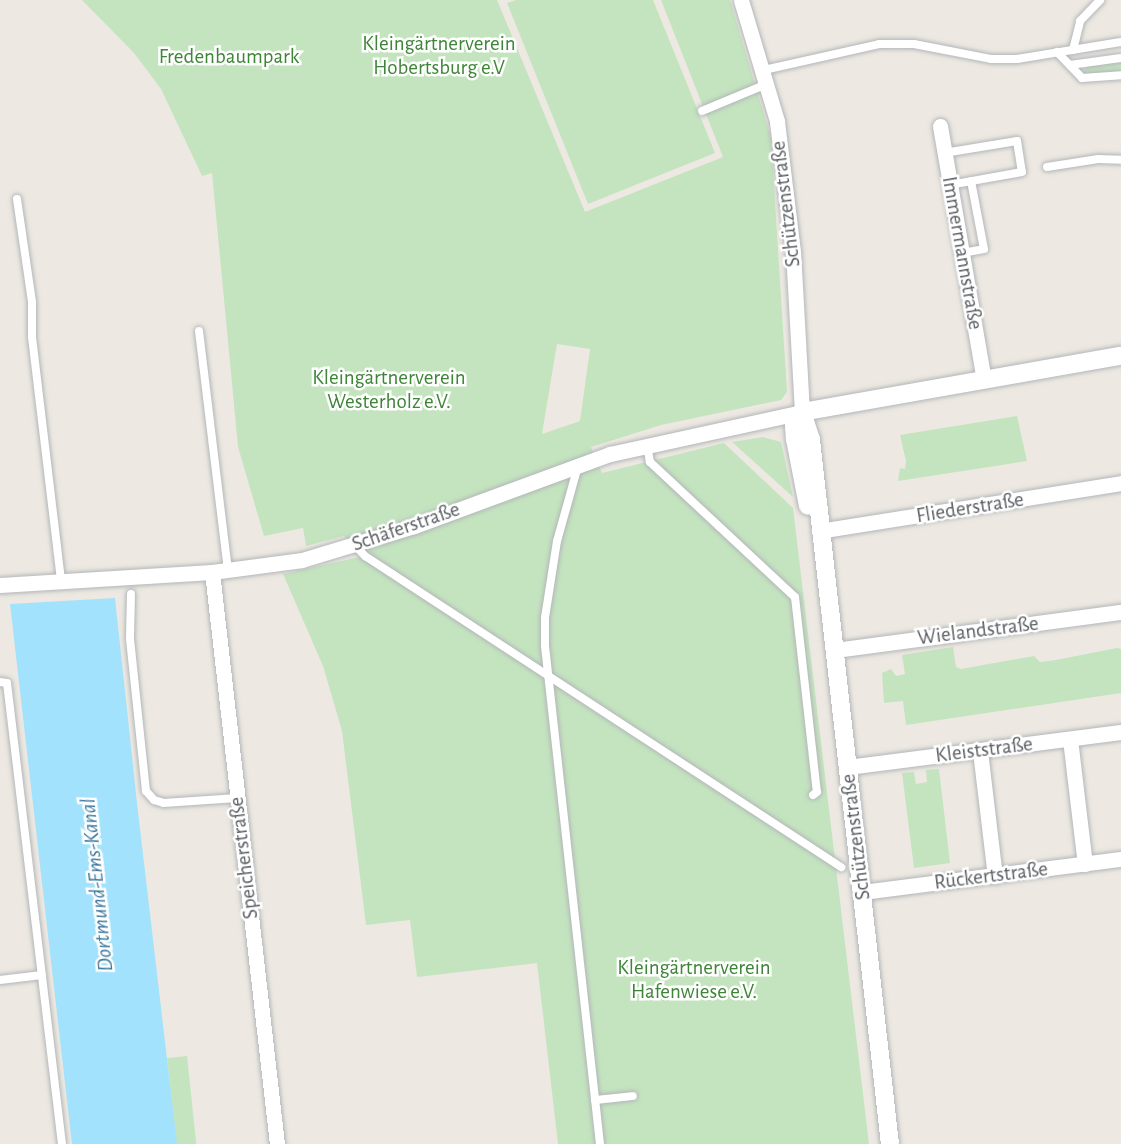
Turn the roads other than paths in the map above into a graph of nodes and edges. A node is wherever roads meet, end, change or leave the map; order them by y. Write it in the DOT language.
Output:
graph roads {
  1 [pos="741,0"];
  2 [pos="1100,0"];
  3 [pos="1121,42"];
  4 [pos="1072,50"];
  5 [pos="1057,52"];
  6 [pos="1121,58"];
  7 [pos="1070,65"];
  8 [pos="1121,75"];
  9 [pos="766,77"];
  10 [pos="702,111"];
  11 [pos="940,126"];
  12 [pos="944,153"];
  13 [pos="1121,160"];
  14 [pos="1047,167"];
  15 [pos="971,181"];
  16 [pos="950,185"];
  17 [pos="17,199"];
  18 [pos="963,253"];
  19 [pos="199,331"];
  20 [pos="1121,356"];
  21 [pos="984,380"];
  22 [pos="802,412"];
  23 [pos="647,444"];
  24 [pos="578,466"];
  25 [pos="1121,483"];
  26 [pos="819,531"];
  27 [pos="355,545"];
  28 [pos="228,570"];
  29 [pos="212,572"];
  30 [pos="61,581"];
  31 [pos="0,585"];
  32 [pos="131,594"];
  33 [pos="1121,612"];
  34 [pos="835,650"];
  35 [pos="547,676"];
  36 [pos="0,682"];
  37 [pos="1121,732"];
  38 [pos="1070,739"];
  39 [pos="980,751"];
  40 [pos="847,767"];
  41 [pos="813,795"];
  42 [pos="237,798"];
  43 [pos="1121,859"];
  44 [pos="1084,864"];
  45 [pos="841,867"];
  46 [pos="994,876"];
  47 [pos="862,892"];
  48 [pos="42,975"];
  49 [pos="0,980"];
  50 [pos="633,1096"];
  51 [pos="595,1100"];
  52 [pos="62,1144"];
  53 [pos="277,1144"];
  54 [pos="600,1144"];
  55 [pos="890,1144"];
  1 -- 9 [label="street, Schützenstraße"];
  2 -- 4 [label="lane"];
  3 -- 4 [label="lane"];
  4 -- 5 [label="lane"];
  5 -- 7 [label="lane"];
  5 -- 9 [label="lane"];
  6 -- 7 [label="lane"];
  7 -- 8 [label="lane"];
  9 -- 10 [label="lane"];
  9 -- 22 [label="street, Schützenstraße"];
  11 -- 12 [label="street, Immermannstraße"];
  12 -- 15 [label="lane"];
  12 -- 16 [label="street, Immermannstraße"];
  13 -- 14 [label="lane"];
  15 -- 16 [label="lane"];
  15 -- 18 [label="lane"];
  16 -- 18 [label="street, Immermannstraße"];
  17 -- 30 [label="lane"];
  18 -- 21 [label="street, Immermannstraße"];
  19 -- 28 [label="lane"];
  20 -- 21 [label="street"];
  21 -- 22 [label="street"];
  22 -- 23 [label="street, Schäferstraße"];
  22 -- 26 [label="street, Schützenstraße"];
  23 -- 24 [label="street, Schäferstraße"];
  23 -- 41 [label="lane"];
  24 -- 27 [label="street, Schäferstraße"];
  24 -- 35 [label="lane"];
  25 -- 26 [label="street, Fliederstraße"];
  26 -- 34 [label="street, Schützenstraße"];
  27 -- 28 [label="street, Schäferstraße"];
  27 -- 35 [label="lane"];
  28 -- 29 [label="street, Schäferstraße"];
  29 -- 30 [label="street, Schäferstraße"];
  29 -- 42 [label="street, Speicherstraße"];
  30 -- 31 [label="street, Schäferstraße"];
  32 -- 42 [label="lane"];
  33 -- 34 [label="street, Wielandstraße"];
  34 -- 40 [label="street, Schützenstraße"];
  35 -- 45 [label="lane"];
  35 -- 51 [label="lane"];
  36 -- 48 [label="lane"];
  37 -- 38 [label="street, Kleiststraße"];
  38 -- 39 [label="street, Kleiststraße"];
  38 -- 44 [label="street"];
  39 -- 40 [label="street, Kleiststraße"];
  39 -- 46 [label="street"];
  40 -- 47 [label="street, Schützenstraße"];
  42 -- 53 [label="street, Speicherstraße"];
  43 -- 44 [label="street, Rückertstraße"];
  44 -- 46 [label="street, Rückertstraße"];
  46 -- 47 [label="street, Rückertstraße"];
  47 -- 55 [label="street, Schützenstraße"];
  48 -- 49 [label="lane"];
  48 -- 52 [label="lane"];
  50 -- 51 [label="lane"];
  51 -- 54 [label="lane"];
}
